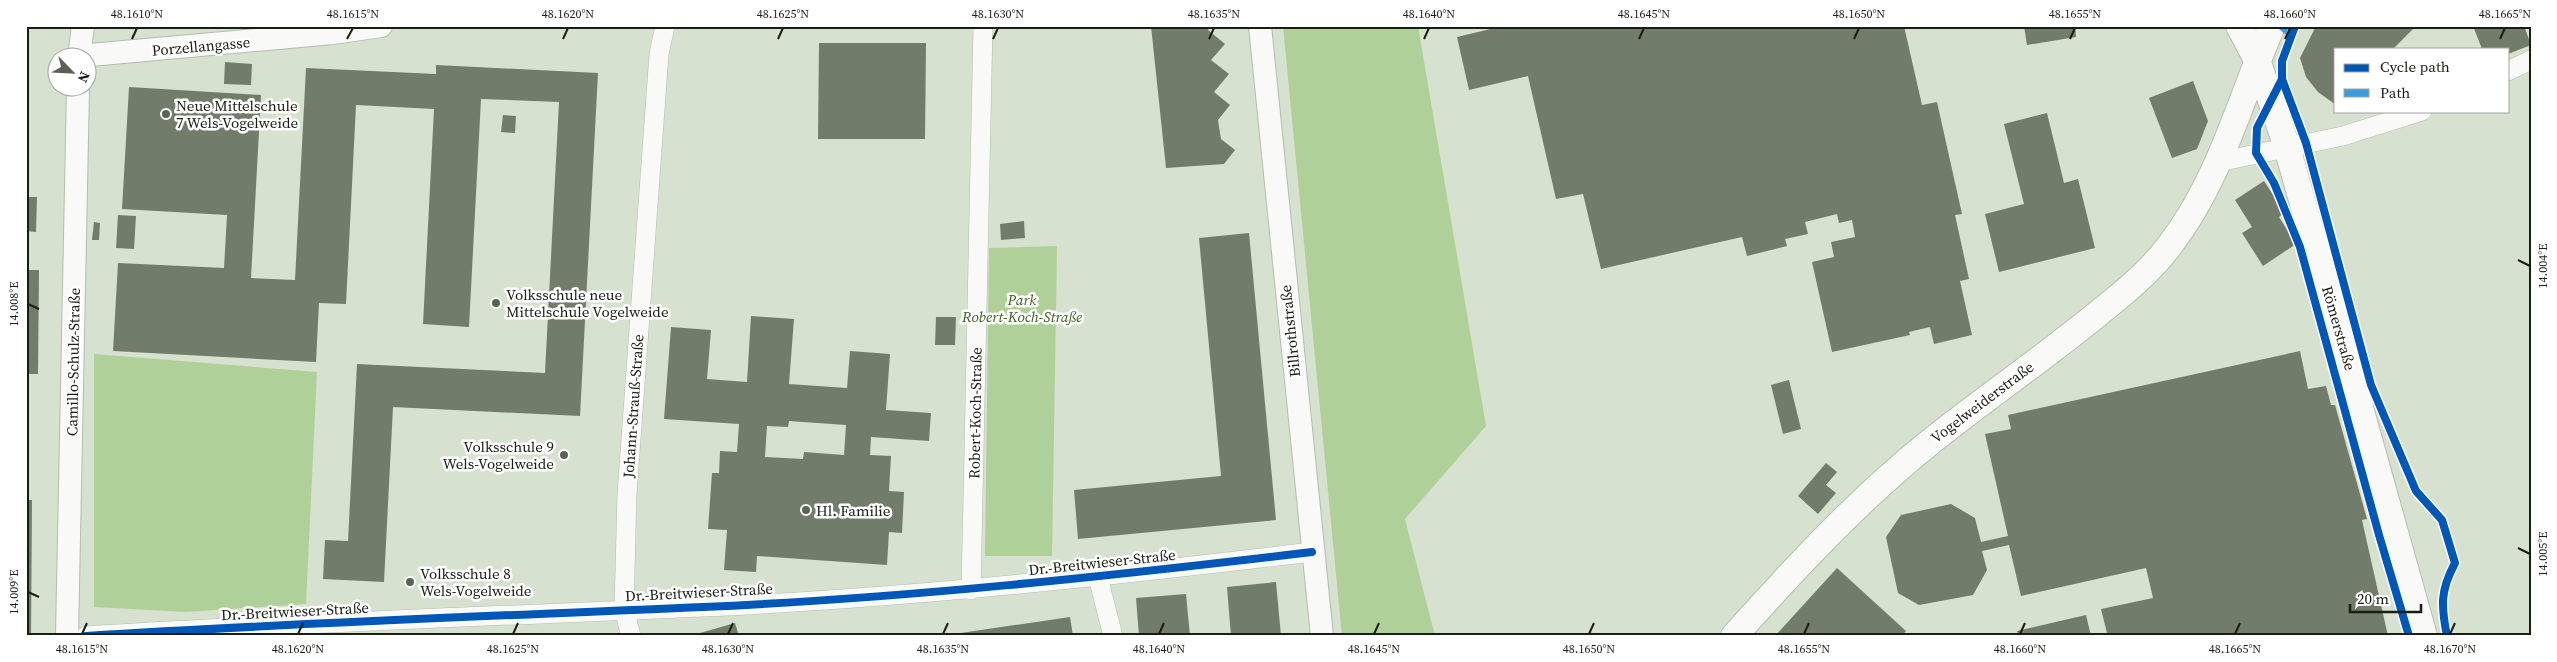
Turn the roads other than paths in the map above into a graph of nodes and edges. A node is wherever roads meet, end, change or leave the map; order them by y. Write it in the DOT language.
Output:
graph roads {
  1 [pos="83,26"];
  2 [pos="381,26"];
  3 [pos="665,26"];
  4 [pos="982,26"];
  5 [pos="1260,26"];
  6 [pos="2239,26"];
  7 [pos="2272,26"];
  8 [pos="333,30"];
  9 [pos="80,48"];
  10 [pos="98,55"];
  11 [pos="2257,60"];
  12 [pos="2531,60"];
  13 [pos="2510,70"];
  14 [pos="78,98"];
  15 [pos="2419,112"];
  16 [pos="2287,147"];
  17 [pos="2218,162"];
  18 [pos="1312,552"];
  19 [pos="1098,577"];
  20 [pos="971,590"];
  21 [pos="624,609"];
  22 [pos="367,628"];
  23 [pos="67,636"];
  24 [pos="86,636"];
  25 [pos="631,636"];
  26 [pos="1113,636"];
  27 [pos="1322,636"];
  28 [pos="1734,636"];
  29 [pos="2424,636"];
  1 -- 9 [label="street"];
  2 -- 8 [label="street, Porzellangasse"];
  3 -- 21 [label="street, Johann-Strauß-Straße"];
  4 -- 20 [label="street, Robert-Koch-Straße"];
  5 -- 18 [label="street, Billrothstraße"];
  6 -- 11 [label="main road, Römerstraße"];
  7 -- 11 [label="main road, Vogelweiderstraße"];
  8 -- 10 [label="street, Porzellangasse"];
  11 -- 16 [label="main road, Römerstraße"];
  11 -- 17 [label="main road, Vogelweiderstraße"];
  12 -- 13 [label="street"];
  14 -- 23 [label="street, Camillo-Schulz-Straße"];
  15 -- 16 [label="street"];
  16 -- 17 [label="street"];
  16 -- 29 [label="main road, Römerstraße"];
  17 -- 28 [label="main road, Vogelweiderstraße"];
  18 -- 19 [label="street, Dr.-Breitwieser-Straße"];
  18 -- 27 [label="street, Billrothstraße"];
  19 -- 20 [label="street, Dr.-Breitwieser-Straße"];
  19 -- 26 [label="street"];
  20 -- 21 [label="street, Dr.-Breitwieser-Straße"];
  21 -- 22 [label="street, Dr.-Breitwieser-Straße"];
  21 -- 25 [label="street, Johann-Strauß-Straße"];
  22 -- 24 [label="street, Dr.-Breitwieser-Straße"];
}
